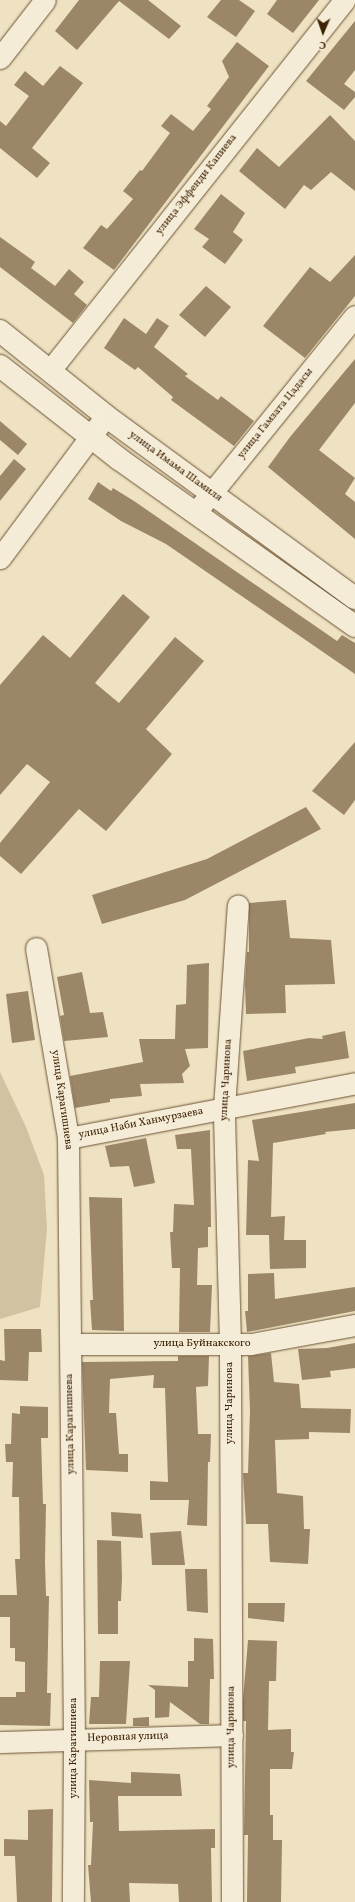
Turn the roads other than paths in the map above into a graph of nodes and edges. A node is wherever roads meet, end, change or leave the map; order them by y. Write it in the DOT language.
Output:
graph roads {
  1 [pos="45,0"];
  2 [pos="344,0"];
  3 [pos="0,58"];
  4 [pos="355,316"];
  5 [pos="0,330"];
  6 [pos="0,366"];
  7 [pos="51,369"];
  8 [pos="106,416"];
  9 [pos="90,437"];
  10 [pos="196,512"];
  11 [pos="0,558"];
  12 [pos="355,598"];
  13 [pos="355,626"];
  14 [pos="238,905"];
  15 [pos="36,948"];
  16 [pos="355,1083"];
  17 [pos="224,1108"];
  18 [pos="68,1138"];
  19 [pos="355,1325"];
  20 [pos="71,1344"];
  21 [pos="230,1344"];
  22 [pos="232,1735"];
  23 [pos="74,1740"];
  24 [pos="0,1742"];
  25 [pos="73,1902"];
  26 [pos="232,1902"];
  1 -- 3 [label="street"];
  2 -- 7 [label="street, улица Эффенди Капиева"];
  4 -- 10 [label="street, улица Гамзата Цадасы"];
  5 -- 7 [label="main road, улица Имама Шамиля"];
  6 -- 9 [label="main road"];
  7 -- 8 [label="main road, улица Имама Шамиля"];
  8 -- 9 [label="street"];
  8 -- 12 [label="main road, улица Имама Шамиля"];
  9 -- 10 [label="main road"];
  9 -- 11 [label="street"];
  10 -- 13 [label="main road"];
  14 -- 17 [label="street, улица Чаринова"];
  15 -- 18 [label="street, улица Карагишиева"];
  16 -- 17 [label="street, улица Наби Ханмурзаева"];
  17 -- 18 [label="street, улица Наби Ханмурзаева"];
  17 -- 21 [label="street, улица Чаринова"];
  18 -- 20 [label="street, улица Карагишиева"];
  19 -- 21 [label="street, улица Буйнакского"];
  20 -- 21 [label="street, улица Буйнакского"];
  20 -- 23 [label="street, улица Карагишиева"];
  21 -- 22 [label="street, улица Чаринова"];
  22 -- 23 [label="street, Неровная улица"];
  22 -- 26 [label="street, улица Чаринова"];
  23 -- 24 [label="street, Неровная улица"];
  23 -- 25 [label="street, улица Карагишиева"];
}
